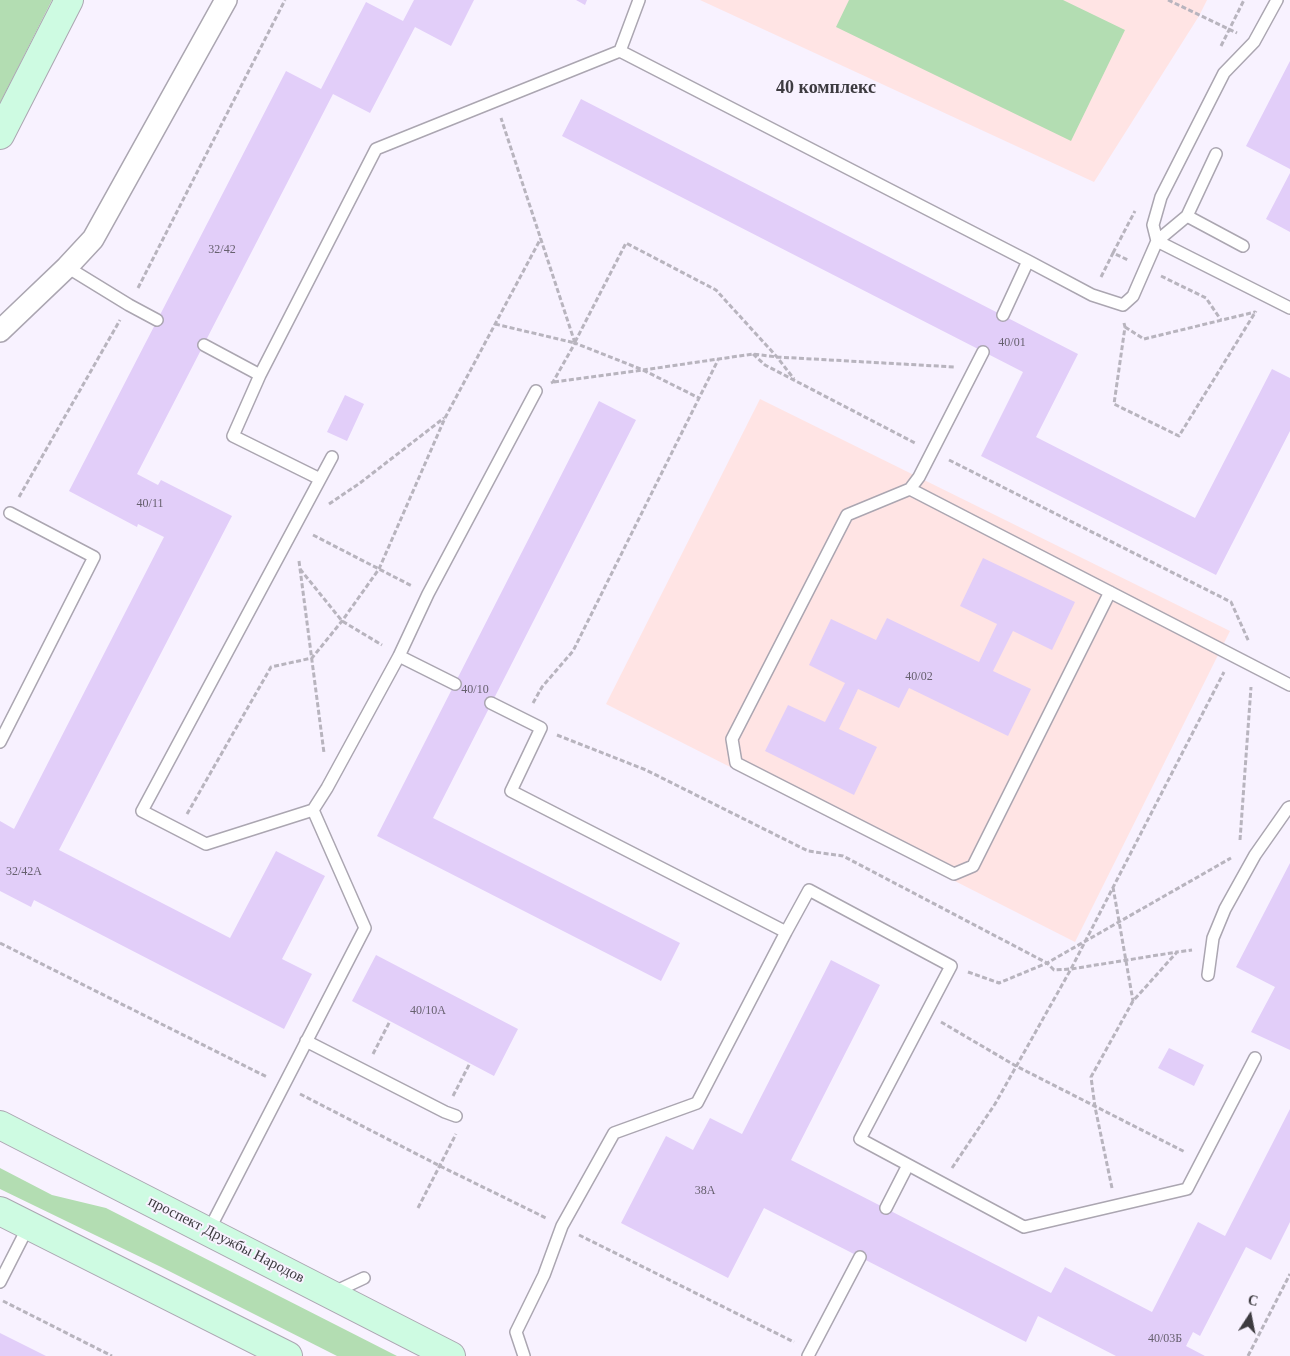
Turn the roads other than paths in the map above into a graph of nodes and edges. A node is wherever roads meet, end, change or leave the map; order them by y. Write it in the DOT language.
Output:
graph roads {
  1 [pos="69,0"];
  2 [pos="226,0"];
  3 [pos="639,0"];
  4 [pos="1276,0"];
  5 [pos="620,51"];
  6 [pos="0,135"];
  7 [pos="1216,154"];
  8 [pos="1187,216"];
  9 [pos="1157,241"];
  10 [pos="1243,246"];
  11 [pos="1028,261"];
  12 [pos="67,267"];
  13 [pos="1290,308"];
  14 [pos="1003,315"];
  15 [pos="157,320"];
  16 [pos="0,331"];
  17 [pos="204,345"];
  18 [pos="983,352"];
  19 [pos="260,375"];
  20 [pos="536,391"];
  21 [pos="332,457"];
  22 [pos="320,478"];
  23 [pos="910,489"];
  24 [pos="10,513"];
  25 [pos="1110,592"];
  26 [pos="399,656"];
  27 [pos="455,684"];
  28 [pos="1290,685"];
  29 [pos="492,703"];
  30 [pos="0,742"];
  31 [pos="1290,807"];
  32 [pos="313,810"];
  33 [pos="786,932"];
  34 [pos="1208,975"];
  35 [pos="306,1041"];
  36 [pos="1255,1058"];
  37 [pos="458,1122"];
  38 [pos="0,1125"];
  39 [pos="908,1164"];
  40 [pos="886,1208"];
  41 [pos="0,1211"];
  42 [pos="29,1225"];
  43 [pos="208,1232"];
  44 [pos="860,1257"];
  45 [pos="364,1278"];
  46 [pos="0,1282"];
  47 [pos="331,1294"];
  48 [pos="810,1353"];
  49 [pos="284,1355"];
  50 [pos="451,1356"];
  51 [pos="524,1356"];
  1 -- 6 [label="main road"];
  2 -- 12 [label="street"];
  3 -- 5 [label="lane"];
  4 -- 9 [label="lane"];
  5 -- 11 [label="lane"];
  5 -- 19 [label="lane"];
  7 -- 8 [label="lane"];
  8 -- 9 [label="lane"];
  8 -- 10 [label="lane"];
  9 -- 11 [label="lane"];
  9 -- 13 [label="lane"];
  11 -- 14 [label="lane"];
  12 -- 15 [label="lane"];
  12 -- 16 [label="street"];
  17 -- 19 [label="lane"];
  18 -- 23 [label="lane"];
  19 -- 22 [label="lane"];
  20 -- 26 [label="lane"];
  21 -- 22 [label="lane"];
  22 -- 32 [label="lane"];
  23 -- 25 [label="lane"];
  23 -- 25 [label="lane"];
  24 -- 30 [label="lane"];
  25 -- 28 [label="lane"];
  26 -- 27 [label="lane"];
  26 -- 32 [label="lane"];
  29 -- 33 [label="lane"];
  31 -- 34 [label="lane"];
  32 -- 35 [label="lane"];
  33 -- 39 [label="lane"];
  33 -- 51 [label="lane"];
  35 -- 37 [label="lane"];
  35 -- 43 [label="lane"];
  36 -- 39 [label="lane"];
  38 -- 43 [label="main road, проспект Дружбы Народов"];
  39 -- 40 [label="lane"];
  41 -- 42 [label="main road"];
  42 -- 46 [label="lane"];
  42 -- 49 [label="main road"];
  43 -- 47 [label="main road, проспект Дружбы Народов"];
  44 -- 48 [label="lane"];
  45 -- 47 [label="lane"];
  47 -- 50 [label="main road, проспект Дружбы Народов"];
}
